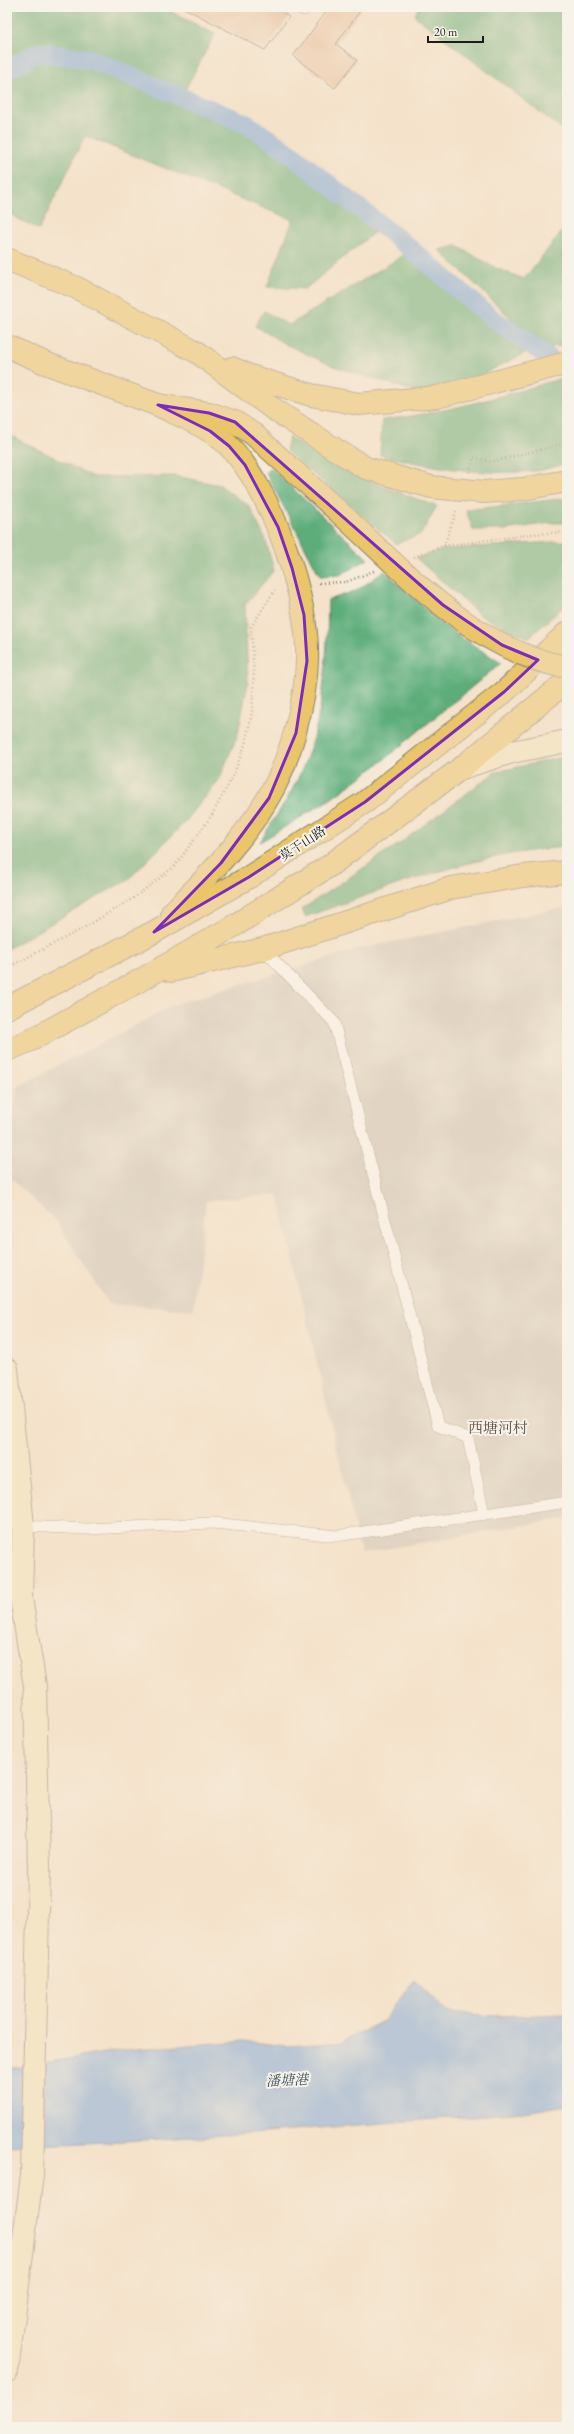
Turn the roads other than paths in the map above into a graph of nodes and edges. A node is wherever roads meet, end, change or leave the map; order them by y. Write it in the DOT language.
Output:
graph roads {
  1 [pos="299,7"];
  2 [pos="306,7"];
  3 [pos="7,259"];
  4 [pos="7,346"];
  5 [pos="197,352"];
  6 [pos="567,363"];
  7 [pos="158,405"];
  8 [pos="567,481"];
  9 [pos="567,632"];
  10 [pos="567,667"];
  11 [pos="567,681"];
  12 [pos="567,741"];
  13 [pos="460,769"];
  14 [pos="567,872"];
  15 [pos="154,932"];
  16 [pos="263,949"];
  17 [pos="146,977"];
  18 [pos="7,1008"];
  19 [pos="7,1050"];
  20 [pos="7,1369"];
  21 [pos="567,1502"];
  22 [pos="484,1514"];
  23 [pos="22,1526"];
  24 [pos="7,2372"];
  1 -- 2 [label="lane"];
  3 -- 5 [label="highway"];
  4 -- 7 [label="highway"];
  5 -- 6 [label="highway"];
  5 -- 8 [label="highway, bridge"];
  7 -- 10 [label="highway, bridge"];
  7 -- 15 [label="highway"];
  9 -- 15 [label="highway, 莫干山路"];
  11 -- 13 [label="highway"];
  12 -- 13 [label="street"];
  13 -- 17 [label="highway"];
  14 -- 16 [label="highway"];
  15 -- 18 [label="highway, 莫干山路"];
  16 -- 17 [label="highway"];
  16 -- 22 [label="lane"];
  17 -- 19 [label="highway"];
  20 -- 23 [label="street"];
  21 -- 22 [label="lane"];
  22 -- 23 [label="lane"];
  23 -- 24 [label="street"];
}
